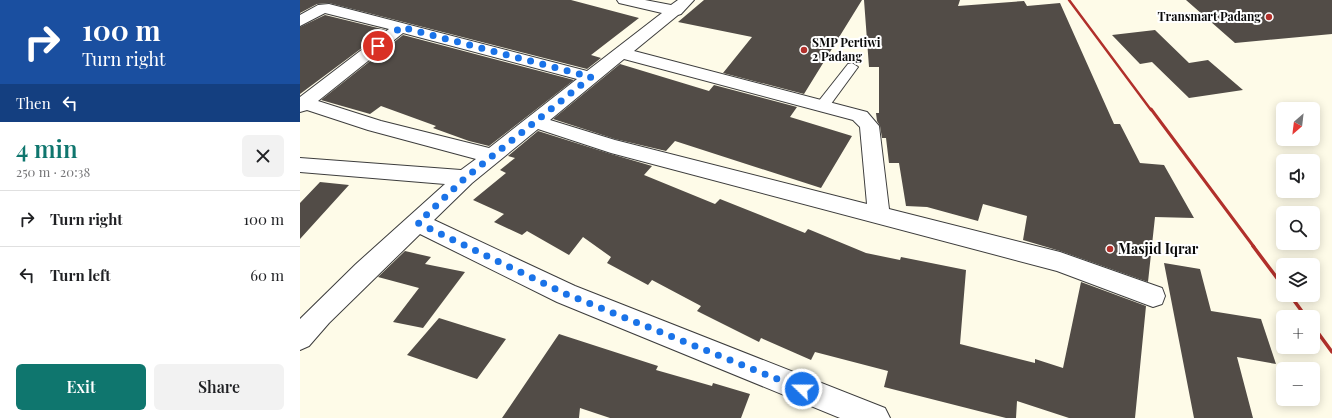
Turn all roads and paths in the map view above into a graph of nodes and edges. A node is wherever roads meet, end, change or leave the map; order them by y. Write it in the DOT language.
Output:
graph roads {
  1 [pos="624,0"];
  2 [pos="681,6"];
  3 [pos="300,21"];
  4 [pos="401,27"];
  5 [pos="622,53"];
  6 [pos="852,67"];
  7 [pos="591,77"];
  8 [pos="302,104"];
  9 [pos="823,105"];
  10 [pos="536,122"];
  11 [pos="493,156"];
  12 [pos="300,165"];
  13 [pos="465,178"];
  14 [pos="879,215"];
  15 [pos="418,223"];
  16 [pos="1152,296"];
  17 [pos="300,338"];
  18 [pos="875,418"];
  1 -- 2 [label="street"];
  2 -- 5 [label="street"];
  3 -- 4 [label="street"];
  4 -- 7 [label="street"];
  4 -- 8 [label="street"];
  5 -- 7 [label="street"];
  5 -- 9 [label="street"];
  6 -- 9 [label="lane"];
  7 -- 10 [label="street"];
  8 -- 11 [label="street"];
  9 -- 14 [label="street"];
  10 -- 11 [label="street"];
  10 -- 14 [label="street"];
  11 -- 13 [label="street"];
  12 -- 13 [label="street"];
  13 -- 15 [label="street"];
  14 -- 16 [label="street"];
  15 -- 17 [label="street"];
  15 -- 18 [label="street"];
}
